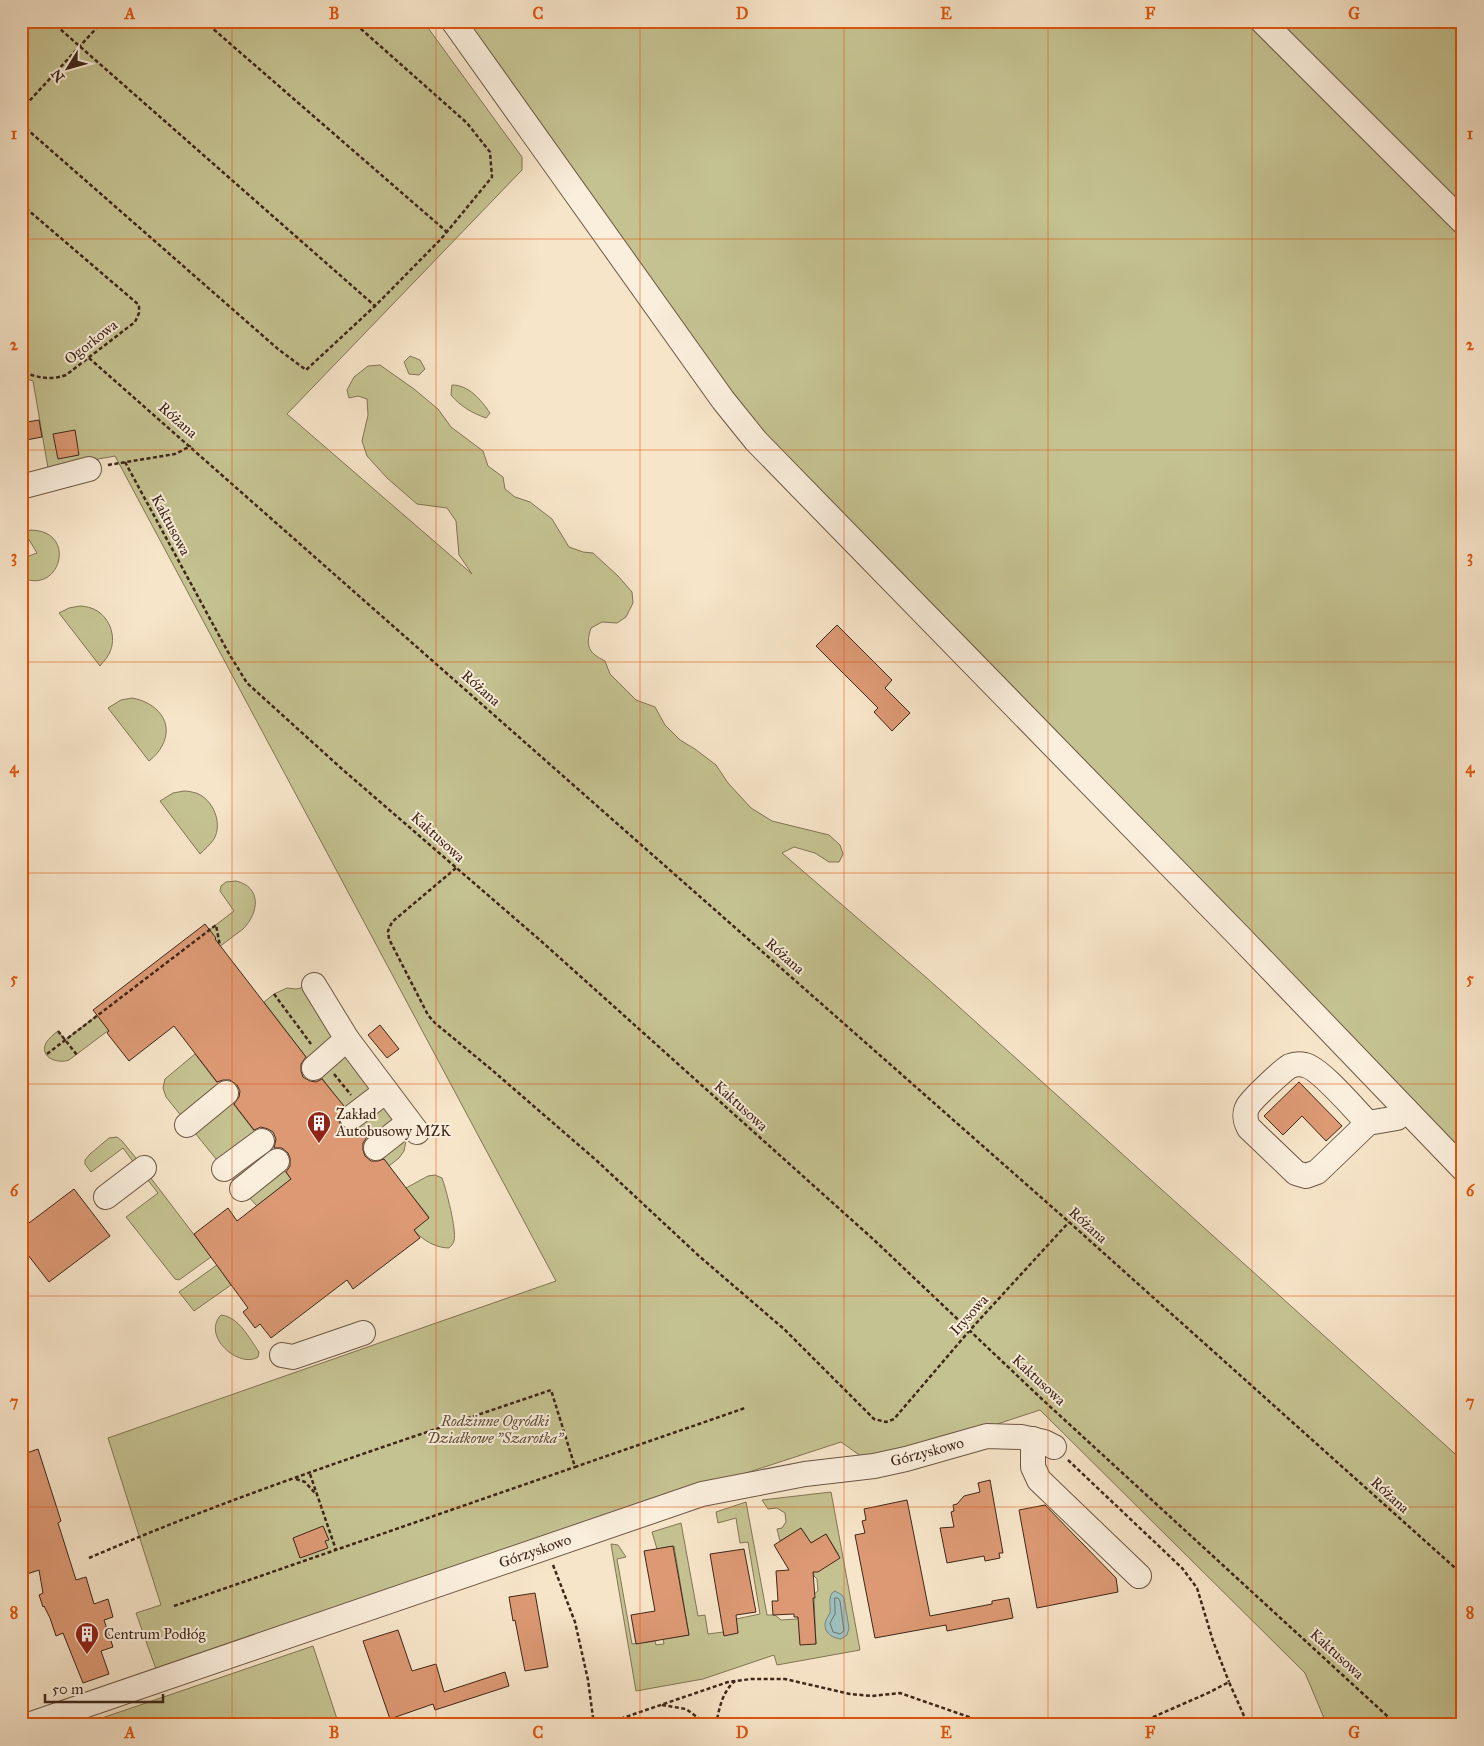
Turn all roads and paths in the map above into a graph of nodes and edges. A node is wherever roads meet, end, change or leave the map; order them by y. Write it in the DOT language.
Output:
graph roads {
  1 [pos="51,21"];
  2 [pos="104,21"];
  3 [pos="204,21"];
  4 [pos="352,21"];
  5 [pos="453,21"];
  6 [pos="1262,21"];
  7 [pos="79,46"];
  8 [pos="21,110"];
  9 [pos="21,124"];
  10 [pos="21,204"];
  11 [pos="1463,222"];
  12 [pos="447,232"];
  13 [pos="375,306"];
  14 [pos="89,358"];
  15 [pos="21,372"];
  16 [pos="191,446"];
  17 [pos="89,469"];
  18 [pos="21,488"];
  19 [pos="456,868"];
  20 [pos="220,946"];
  21 [pos="314,986"];
  22 [pos="58,1031"];
  23 [pos="347,1039"];
  24 [pos="65,1040"];
  25 [pos="47,1054"];
  26 [pos="76,1055"];
  27 [pos="314,1068"];
  28 [pos="386,1091"];
  29 [pos="226,1093"];
  30 [pos="1406,1110"];
  31 [pos="352,1117"];
  32 [pos="1368,1122"];
  33 [pos="188,1125"];
  34 [pos="262,1141"];
  35 [pos="376,1148"];
  36 [pos="277,1161"];
  37 [pos="144,1168"];
  38 [pos="1463,1168"];
  39 [pos="224,1170"];
  40 [pos="242,1190"];
  41 [pos="106,1197"];
  42 [pos="1069,1222"];
  43 [pos="970,1330"];
  44 [pos="363,1333"];
  45 [pos="282,1355"];
  46 [pos="745,1408"];
  47 [pos="1043,1443"];
  48 [pos="575,1467"];
  49 [pos="310,1474"];
  50 [pos="295,1479"];
  51 [pos="317,1495"];
  52 [pos="546,1548"];
  53 [pos="336,1550"];
  54 [pos="89,1558"];
  55 [pos="1463,1575"];
  56 [pos="1139,1576"];
  57 [pos="174,1606"];
  58 [pos="735,1681"];
  59 [pos="1229,1682"];
  60 [pos="662,1705"];
  61 [pos="21,1714"];
  62 [pos="28,1725"];
  63 [pos="594,1725"];
  64 [pos="602,1725"];
  65 [pos="708,1725"];
  66 [pos="716,1725"];
  67 [pos="992,1725"];
  68 [pos="1135,1725"];
  69 [pos="1248,1725"];
  70 [pos="1397,1725"];
  1 -- 7 [label="path"];
  2 -- 7 [label="path"];
  3 -- 12 [label="path"];
  4 -- 12 [label="path"];
  5 -- 30 [label="street"];
  6 -- 11 [label="street"];
  7 -- 8 [label="path"];
  7 -- 13 [label="path"];
  9 -- 13 [label="path"];
  10 -- 14 [label="path, Ogorkowa"];
  12 -- 13 [label="path"];
  14 -- 15 [label="path, Ogorkowa"];
  14 -- 16 [label="path, Różana"];
  16 -- 19 [label="path, Kaktusowa"];
  16 -- 42 [label="path, Różana"];
  17 -- 18 [label="street"];
  19 -- 43 [label="path, Kaktusowa"];
  19 -- 43 [label="path, Irysowa"];
  20 -- 24 [label="path"];
  21 -- 23 [label="street"];
  22 -- 24 [label="path"];
  23 -- 27 [label="street"];
  23 -- 28 [label="street"];
  24 -- 25 [label="path"];
  24 -- 26 [label="path"];
  28 -- 31 [label="street"];
  28 -- 35 [label="street"];
  29 -- 33 [label="street"];
  30 -- 32 [label="street"];
  30 -- 38 [label="street"];
  32 -- 32 [label="street"];
  34 -- 39 [label="street"];
  36 -- 40 [label="street"];
  37 -- 41 [label="street"];
  42 -- 43 [label="path, Irysowa"];
  42 -- 55 [label="path, Różana"];
  43 -- 70 [label="path, Kaktusowa"];
  44 -- 45 [label="street"];
  46 -- 48 [label="path"];
  47 -- 52 [label="street, Górzyskowo"];
  47 -- 56 [label="street"];
  47 -- 59 [label="path"];
  48 -- 49 [label="path"];
  48 -- 53 [label="path"];
  49 -- 50 [label="path"];
  49 -- 51 [label="path"];
  50 -- 51 [label="path"];
  50 -- 54 [label="path"];
  51 -- 53 [label="path"];
  52 -- 62 [label="street, Górzyskowo"];
  52 -- 63 [label="path"];
  53 -- 57 [label="path"];
  58 -- 60 [label="path"];
  58 -- 66 [label="path"];
  58 -- 67 [label="path"];
  59 -- 68 [label="path"];
  59 -- 69 [label="path"];
  60 -- 64 [label="path"];
  60 -- 65 [label="path"];
  61 -- 62 [label="street"];
}
